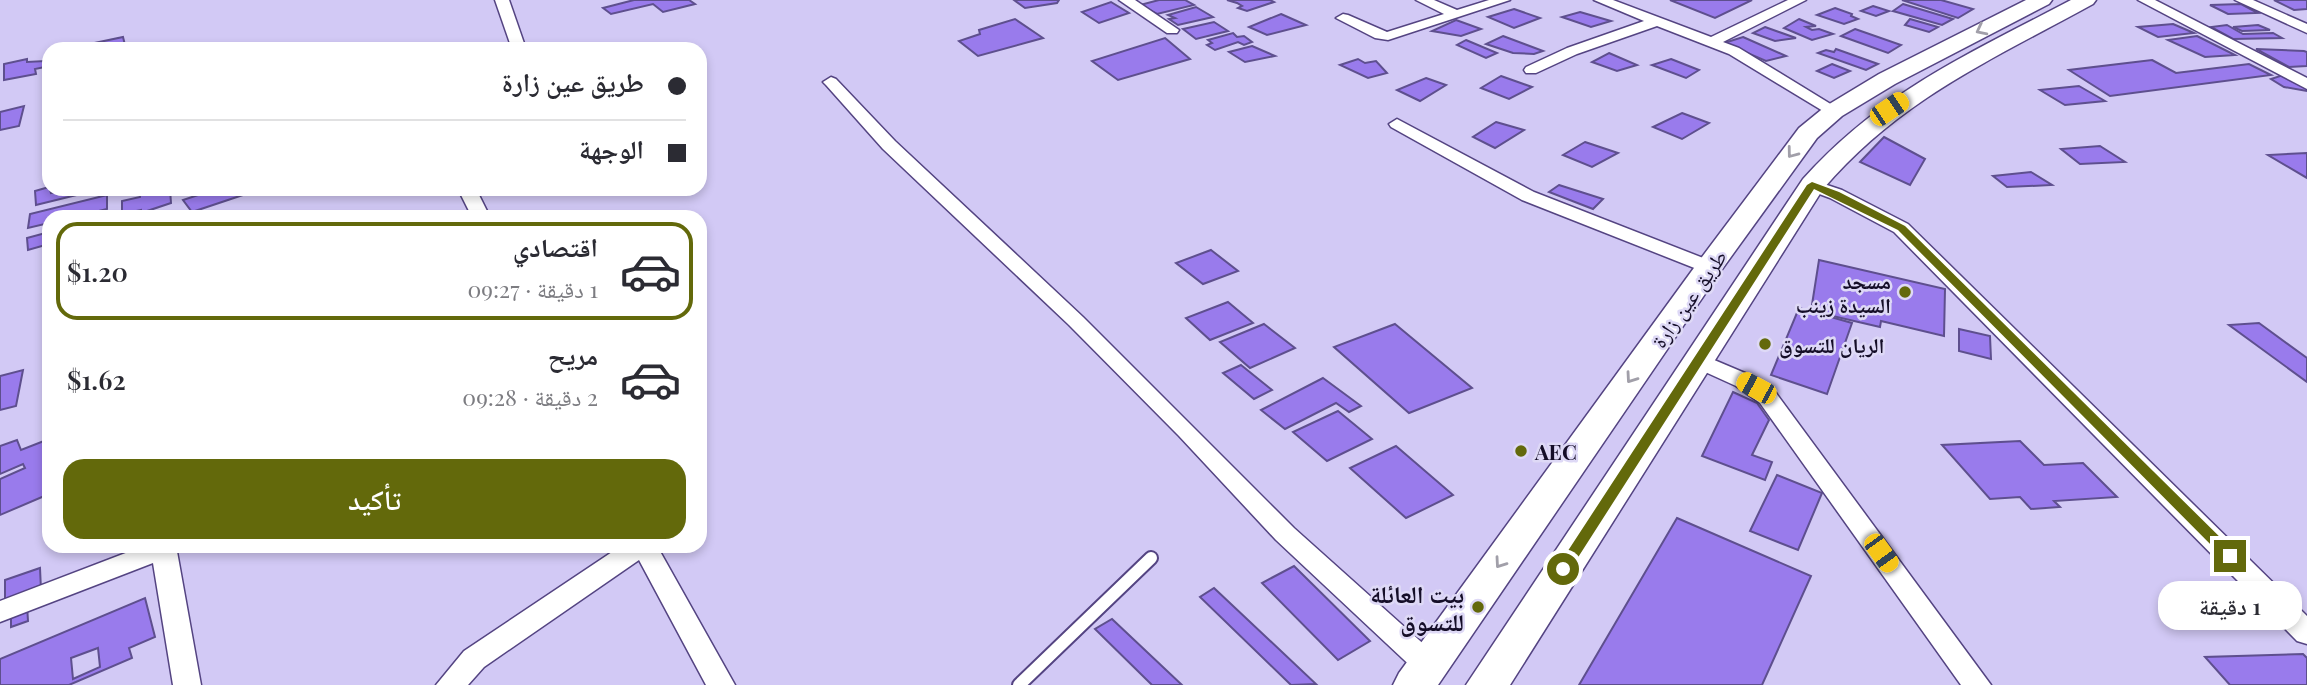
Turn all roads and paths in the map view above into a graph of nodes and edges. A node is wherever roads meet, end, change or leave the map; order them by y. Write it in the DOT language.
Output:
graph roads {
  1 [pos="502,0"];
  2 [pos="1126,0"];
  3 [pos="1423,0"];
  4 [pos="1503,0"];
  5 [pos="1601,0"];
  6 [pos="1799,0"];
  7 [pos="2042,0"];
  8 [pos="2086,0"];
  9 [pos="2145,0"];
  10 [pos="2242,0"];
  11 [pos="1457,15"];
  12 [pos="1343,18"];
  13 [pos="1656,22"];
  14 [pos="2307,29"];
  15 [pos="1172,30"];
  16 [pos="517,42"];
  17 [pos="1712,42"];
  18 [pos="1531,70"];
  19 [pos="831,82"];
  20 [pos="2307,83"];
  21 [pos="1834,111"];
  22 [pos="1397,124"];
  23 [pos="1812,185"];
  24 [pos="1709,267"];
  25 [pos="1700,361"];
  26 [pos="150,553"];
  27 [pos="164,553"];
  28 [pos="632,553"];
  29 [pos="646,553"];
  30 [pos="1151,558"];
  31 [pos="0,612"];
  32 [pos="2307,633"];
  33 [pos="1421,675"];
  34 [pos="187,685"];
  35 [pos="450,685"];
  36 [pos="720,685"];
  37 [pos="1019,685"];
  38 [pos="1487,685"];
  39 [pos="1978,685"];
  1 -- 16 [label="street"];
  2 -- 15 [label="street"];
  3 -- 11 [label="street"];
  4 -- 11 [label="street"];
  5 -- 13 [label="street"];
  6 -- 17 [label="street"];
  7 -- 21 [label="main road, طريق عين زارة, one-way"];
  8 -- 23 [label="main road, طريق عين زارة"];
  9 -- 20 [label="street"];
  10 -- 14 [label="street"];
  11 -- 12 [label="street"];
  13 -- 17 [label="street"];
  13 -- 18 [label="street"];
  17 -- 21 [label="street"];
  19 -- 33 [label="street"];
  21 -- 24 [label="main road, طريق عين زارة, one-way"];
  22 -- 24 [label="street"];
  23 -- 25 [label="main road, طريق عين زارة"];
  23 -- 32 [label="street"];
  24 -- 33 [label="main road, طريق عين زارة, one-way"];
  25 -- 38 [label="main road, طريق عين زارة"];
  25 -- 39 [label="street"];
  26 -- 31 [label="street"];
  27 -- 34 [label="street"];
  28 -- 35 [label="street"];
  29 -- 36 [label="street"];
  30 -- 37 [label="lane"];
}
